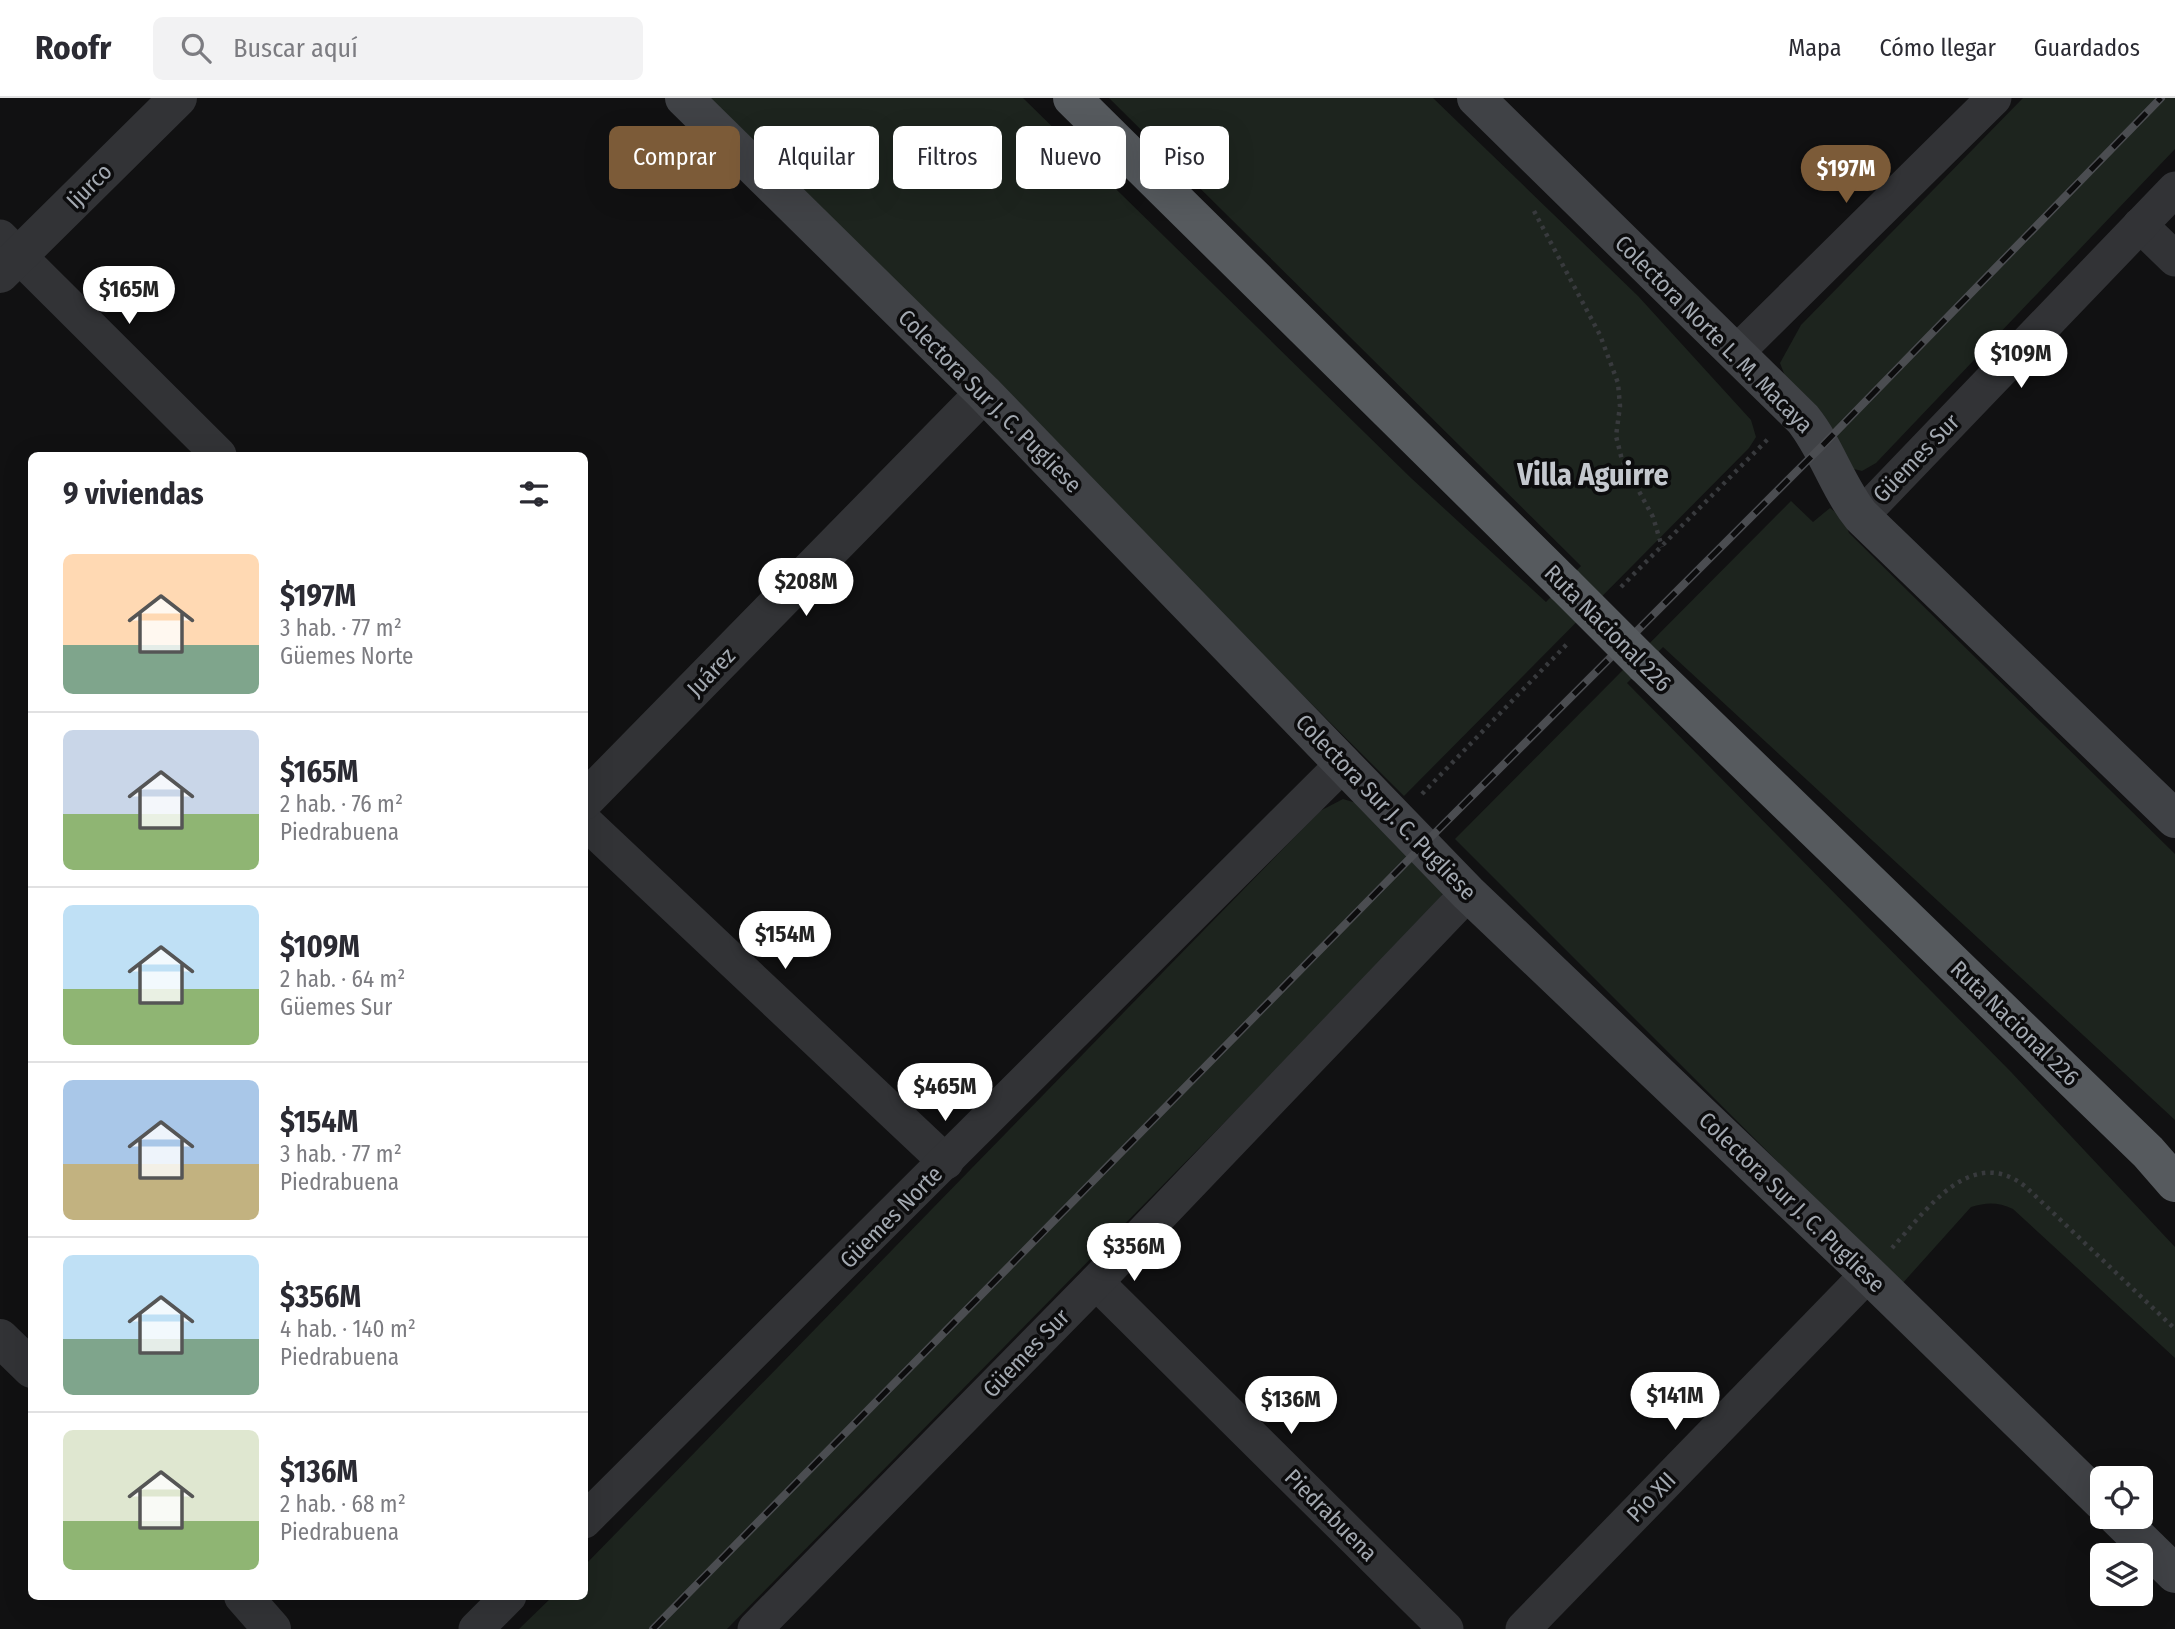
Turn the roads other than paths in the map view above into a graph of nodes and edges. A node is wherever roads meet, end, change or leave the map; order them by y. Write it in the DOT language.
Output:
graph roads {
  1 [pos="178,98"];
  2 [pos="684,98"];
  3 [pos="1072,98"];
  4 [pos="1476,98"];
  5 [pos="1994,98"];
  6 [pos="2175,189"];
  7 [pos="2140,225"];
  8 [pos="6,255"];
  9 [pos="2175,259"];
  10 [pos="1737,352"];
  11 [pos="984,393"];
  12 [pos="216,452"];
  13 [pos="1861,516"];
  14 [pos="1344,763"];
  15 [pos="588,797"];
  16 [pos="2175,818"];
  17 [pos="588,825"];
  18 [pos="1468,893"];
  19 [pos="946,1161"];
  20 [pos="2162,1163"];
  21 [pos="2175,1183"];
  22 [pos="1868,1274"];
  23 [pos="1096,1282"];
  24 [pos="0,1338"];
  25 [pos="28,1363"];
  26 [pos="2090,1490"];
  27 [pos="588,1517"];
  28 [pos="2129,1529"];
  29 [pos="2175,1574"];
  30 [pos="247,1600"];
  31 [pos="505,1600"];
  32 [pos="272,1629"];
  33 [pos="476,1629"];
  34 [pos="755,1629"];
  35 [pos="1446,1629"];
  36 [pos="1523,1629"];
  1 -- 8 [label="street, Ijurco"];
  2 -- 11 [label="main road, Colectora Sur J. C. Pugliese"];
  3 -- 20 [label="highway, Ruta Nacional 226, bridge"];
  4 -- 10 [label="main road, Colectora Norte L. M. Macaya"];
  5 -- 10 [label="street"];
  6 -- 7 [label="street, Güemes Sur"];
  7 -- 9 [label="street"];
  7 -- 13 [label="street, Güemes Sur"];
  8 -- 12 [label="street"];
  10 -- 13 [label="main road, Colectora Norte L. M. Macaya"];
  11 -- 14 [label="main road, Colectora Sur J. C. Pugliese"];
  11 -- 15 [label="street, Juárez"];
  13 -- 16 [label="main road, Colectora Norte L. M. Macaya"];
  14 -- 18 [label="main road, Colectora Sur J. C. Pugliese"];
  14 -- 19 [label="street, Güemes Norte"];
  17 -- 19 [label="street"];
  18 -- 22 [label="main road, Colectora Sur J. C. Pugliese"];
  18 -- 23 [label="street, Güemes Sur"];
  19 -- 27 [label="street, Güemes Norte"];
  20 -- 21 [label="highway, Ruta Nacional 226"];
  22 -- 26 [label="main road, Colectora Sur J. C. Pugliese"];
  22 -- 36 [label="street, Pío XII"];
  23 -- 34 [label="street, Güemes Sur"];
  23 -- 35 [label="street, Piedrabuena"];
  24 -- 25 [label="street"];
  28 -- 29 [label="main road"];
  30 -- 32 [label="street"];
  31 -- 33 [label="street"];
}
